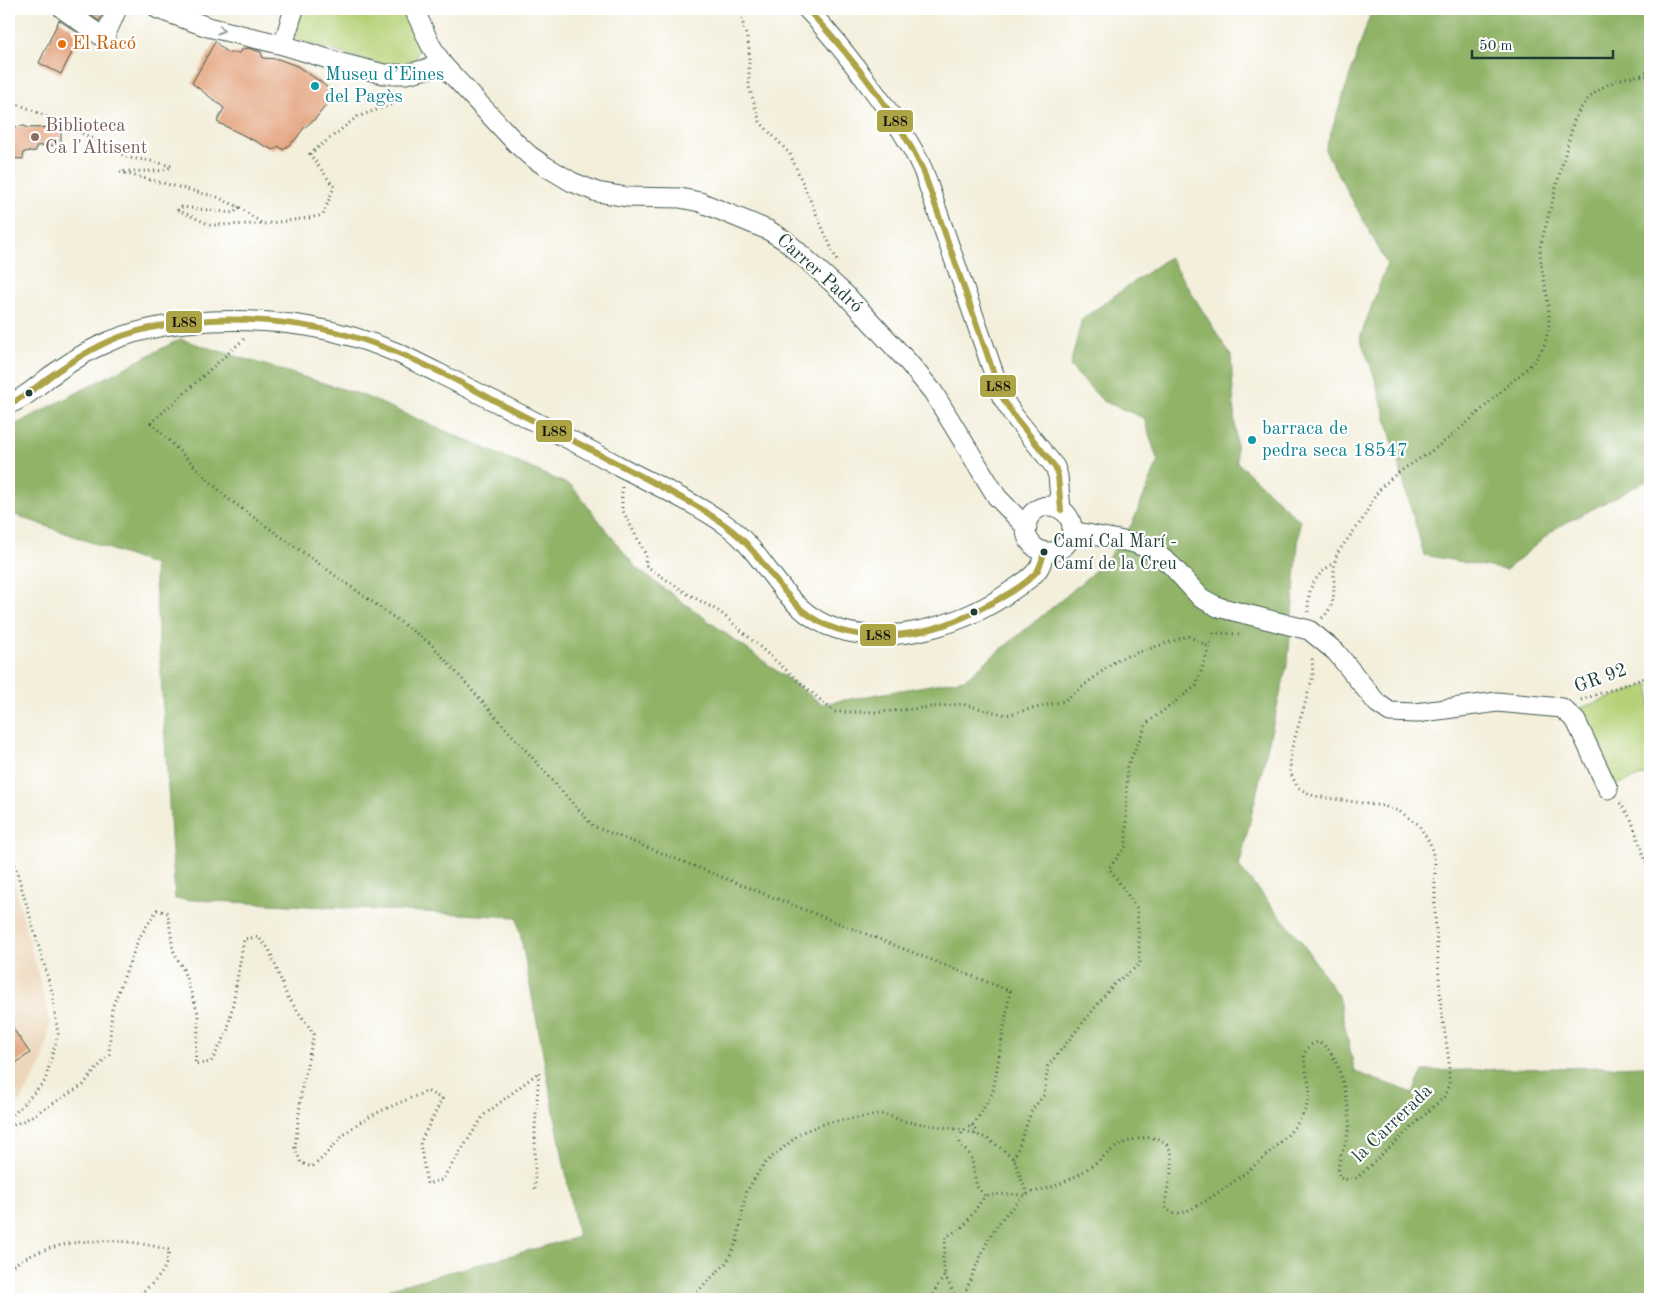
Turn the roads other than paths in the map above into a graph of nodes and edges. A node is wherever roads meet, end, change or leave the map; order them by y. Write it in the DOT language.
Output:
graph roads {
  1 [pos="63,9"];
  2 [pos="117,9"];
  3 [pos="158,9"];
  4 [pos="294,9"];
  5 [pos="414,9"];
  6 [pos="807,9"];
  7 [pos="283,45"];
  8 [pos="443,64"];
  9 [pos="9,404"];
  10 [pos="1061,510"];
  11 [pos="1027,528"];
  12 [pos="1072,531"];
  13 [pos="1044,552"];
  14 [pos="1608,789"];
  1 -- 2 [label="street"];
  3 -- 7 [label="street, one-way"];
  4 -- 7 [label="street"];
  5 -- 8 [label="street, Carrer Padró"];
  6 -- 10 [label="street"];
  7 -- 8 [label="street"];
  8 -- 11 [label="street, Carrer Padró"];
  9 -- 13 [label="street"];
  10 -- 11 [label="street"];
  10 -- 12 [label="street"];
  11 -- 13 [label="street"];
  12 -- 13 [label="street"];
  12 -- 14 [label="street"];
}
